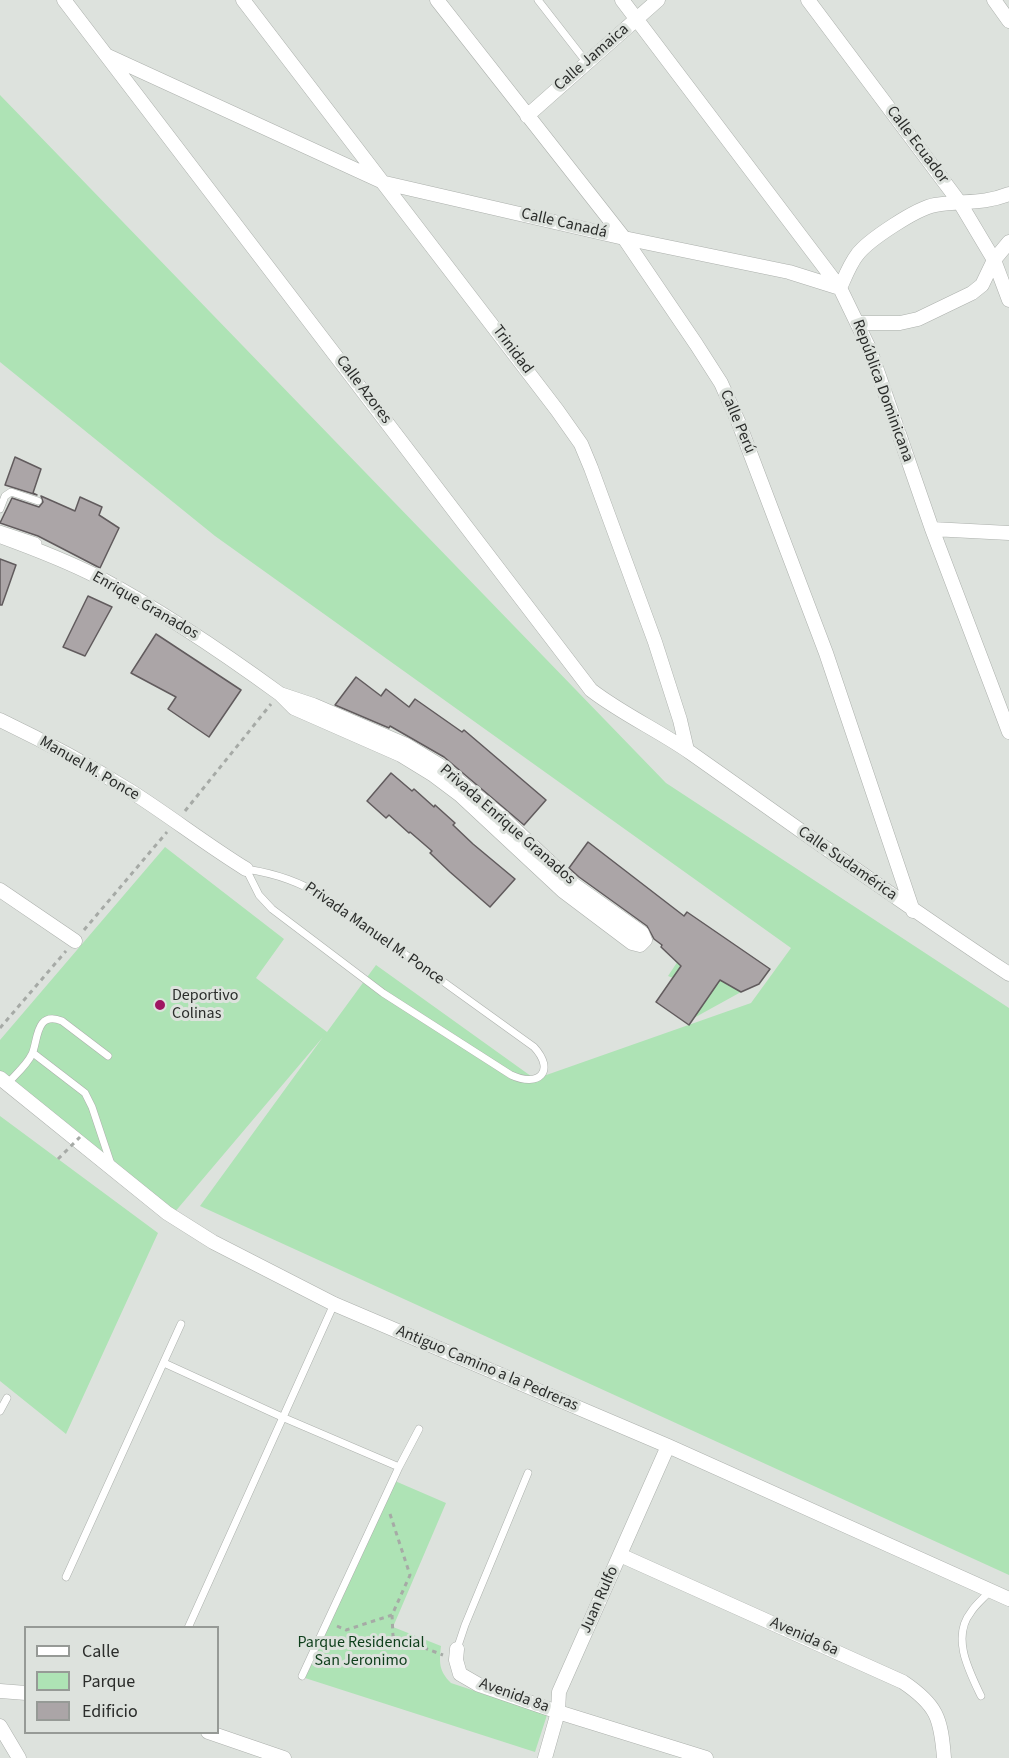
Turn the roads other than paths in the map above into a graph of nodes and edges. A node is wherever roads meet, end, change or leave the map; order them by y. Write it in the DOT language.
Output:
graph roads {
  1 [pos="64,0"];
  2 [pos="243,0"];
  3 [pos="437,0"];
  4 [pos="538,0"];
  5 [pos="622,0"];
  6 [pos="658,0"];
  7 [pos="808,0"];
  8 [pos="994,0"];
  9 [pos="637,19"];
  10 [pos="1009,21"];
  11 [pos="106,55"];
  12 [pos="587,63"];
  13 [pos="527,116"];
  14 [pos="385,183"];
  15 [pos="1009,194"];
  16 [pos="960,203"];
  17 [pos="624,238"];
  18 [pos="1009,242"];
  19 [pos="994,260"];
  20 [pos="840,288"];
  21 [pos="1009,300"];
  22 [pos="858,323"];
  23 [pos="38,501"];
  24 [pos="0,509"];
  25 [pos="0,529"];
  26 [pos="932,529"];
  27 [pos="1009,533"];
  28 [pos="0,536"];
  29 [pos="38,550"];
  30 [pos="280,694"];
  31 [pos="0,720"];
  32 [pos="1009,732"];
  33 [pos="687,750"];
  34 [pos="176,823"];
  35 [pos="246,869"];
  36 [pos="0,890"];
  37 [pos="914,911"];
  38 [pos="75,941"];
  39 [pos="1009,974"];
  40 [pos="33,1053"];
  41 [pos="108,1056"];
  42 [pos="4,1081"];
  43 [pos="112,1169"];
  44 [pos="334,1304"];
  45 [pos="180,1324"];
  46 [pos="164,1363"];
  47 [pos="7,1398"];
  48 [pos="0,1411"];
  49 [pos="282,1418"];
  50 [pos="419,1429"];
  51 [pos="668,1446"];
  52 [pos="399,1467"];
  53 [pos="528,1473"];
  54 [pos="620,1555"];
  55 [pos="66,1577"];
  56 [pos="990,1591"];
  57 [pos="1009,1599"];
  58 [pos="189,1626"];
  59 [pos="456,1655"];
  60 [pos="302,1676"];
  61 [pos="0,1691"];
  62 [pos="24,1693"];
  63 [pos="981,1696"];
  64 [pos="558,1712"];
  65 [pos="0,1726"];
  66 [pos="214,1734"];
  67 [pos="19,1758"];
  68 [pos="284,1758"];
  69 [pos="545,1758"];
  70 [pos="706,1758"];
  71 [pos="944,1758"];
  1 -- 11 [label="street, Calle Azores"];
  2 -- 14 [label="street, Trinidad"];
  3 -- 13 [label="street, Calle Perú"];
  4 -- 12 [label="lane"];
  5 -- 9 [label="street, República Dominicana"];
  6 -- 9 [label="street, Calle Jamaica"];
  7 -- 16 [label="street, Calle Ecuador"];
  8 -- 10 [label="street"];
  9 -- 12 [label="street, Calle Jamaica"];
  9 -- 20 [label="street, República Dominicana"];
  11 -- 14 [label="street, Calle Canadá"];
  11 -- 33 [label="street, Calle Azores"];
  12 -- 13 [label="street, Calle Jamaica"];
  13 -- 17 [label="street, Calle Perú"];
  14 -- 17 [label="street, Calle Canadá"];
  14 -- 33 [label="street, Trinidad"];
  15 -- 16 [label="street"];
  16 -- 19 [label="street, Calle Ecuador"];
  16 -- 20 [label="street"];
  17 -- 20 [label="street, Calle Canadá"];
  17 -- 37 [label="street, Calle Perú"];
  18 -- 19 [label="street"];
  19 -- 21 [label="street, Calle Ecuador"];
  19 -- 22 [label="street"];
  20 -- 22 [label="street, República Dominicana"];
  22 -- 26 [label="street, República Dominicana"];
  23 -- 24 [label="lane"];
  25 -- 29 [label="lane"];
  26 -- 27 [label="street"];
  26 -- 32 [label="street, República Dominicana"];
  28 -- 29 [label="street, Enrique Granados"];
  29 -- 30 [label="street, Enrique Granados"];
  30 -- 30 [label="street, Privada Enrique Granados"];
  31 -- 34 [label="street, Manuel M. Ponce"];
  33 -- 37 [label="street, Calle Sudamérica"];
  34 -- 35 [label="street, Privada Manuel M. Ponce"];
  35 -- 35 [label="lane, Privada Manuel M. Ponce"];
  36 -- 38 [label="street"];
  37 -- 39 [label="street, Calle Sudamérica"];
  40 -- 41 [label="lane"];
  40 -- 42 [label="lane"];
  40 -- 43 [label="lane"];
  42 -- 43 [label="street, Antiguo Camino a la Pedreras"];
  43 -- 44 [label="street, Antiguo Camino a la Pedreras"];
  44 -- 49 [label="lane"];
  44 -- 51 [label="street, Antiguo Camino a la Pedreras"];
  45 -- 46 [label="lane"];
  46 -- 49 [label="lane"];
  46 -- 55 [label="lane"];
  47 -- 48 [label="lane"];
  49 -- 52 [label="lane"];
  49 -- 58 [label="lane"];
  50 -- 52 [label="lane"];
  51 -- 54 [label="street, Juan Rulfo"];
  51 -- 56 [label="street, Antiguo Camino a la Pedreras"];
  52 -- 60 [label="lane"];
  53 -- 59 [label="lane"];
  54 -- 64 [label="street, Juan Rulfo"];
  54 -- 71 [label="street, Avenida 6a"];
  56 -- 57 [label="street, Antiguo Camino a la Pedreras"];
  56 -- 63 [label="lane"];
  59 -- 64 [label="street, Avenida 8a"];
  61 -- 62 [label="street"];
  64 -- 69 [label="street, Juan Rulfo"];
  64 -- 70 [label="street, Avenida 8a"];
  65 -- 67 [label="street"];
  66 -- 68 [label="street"];
}
